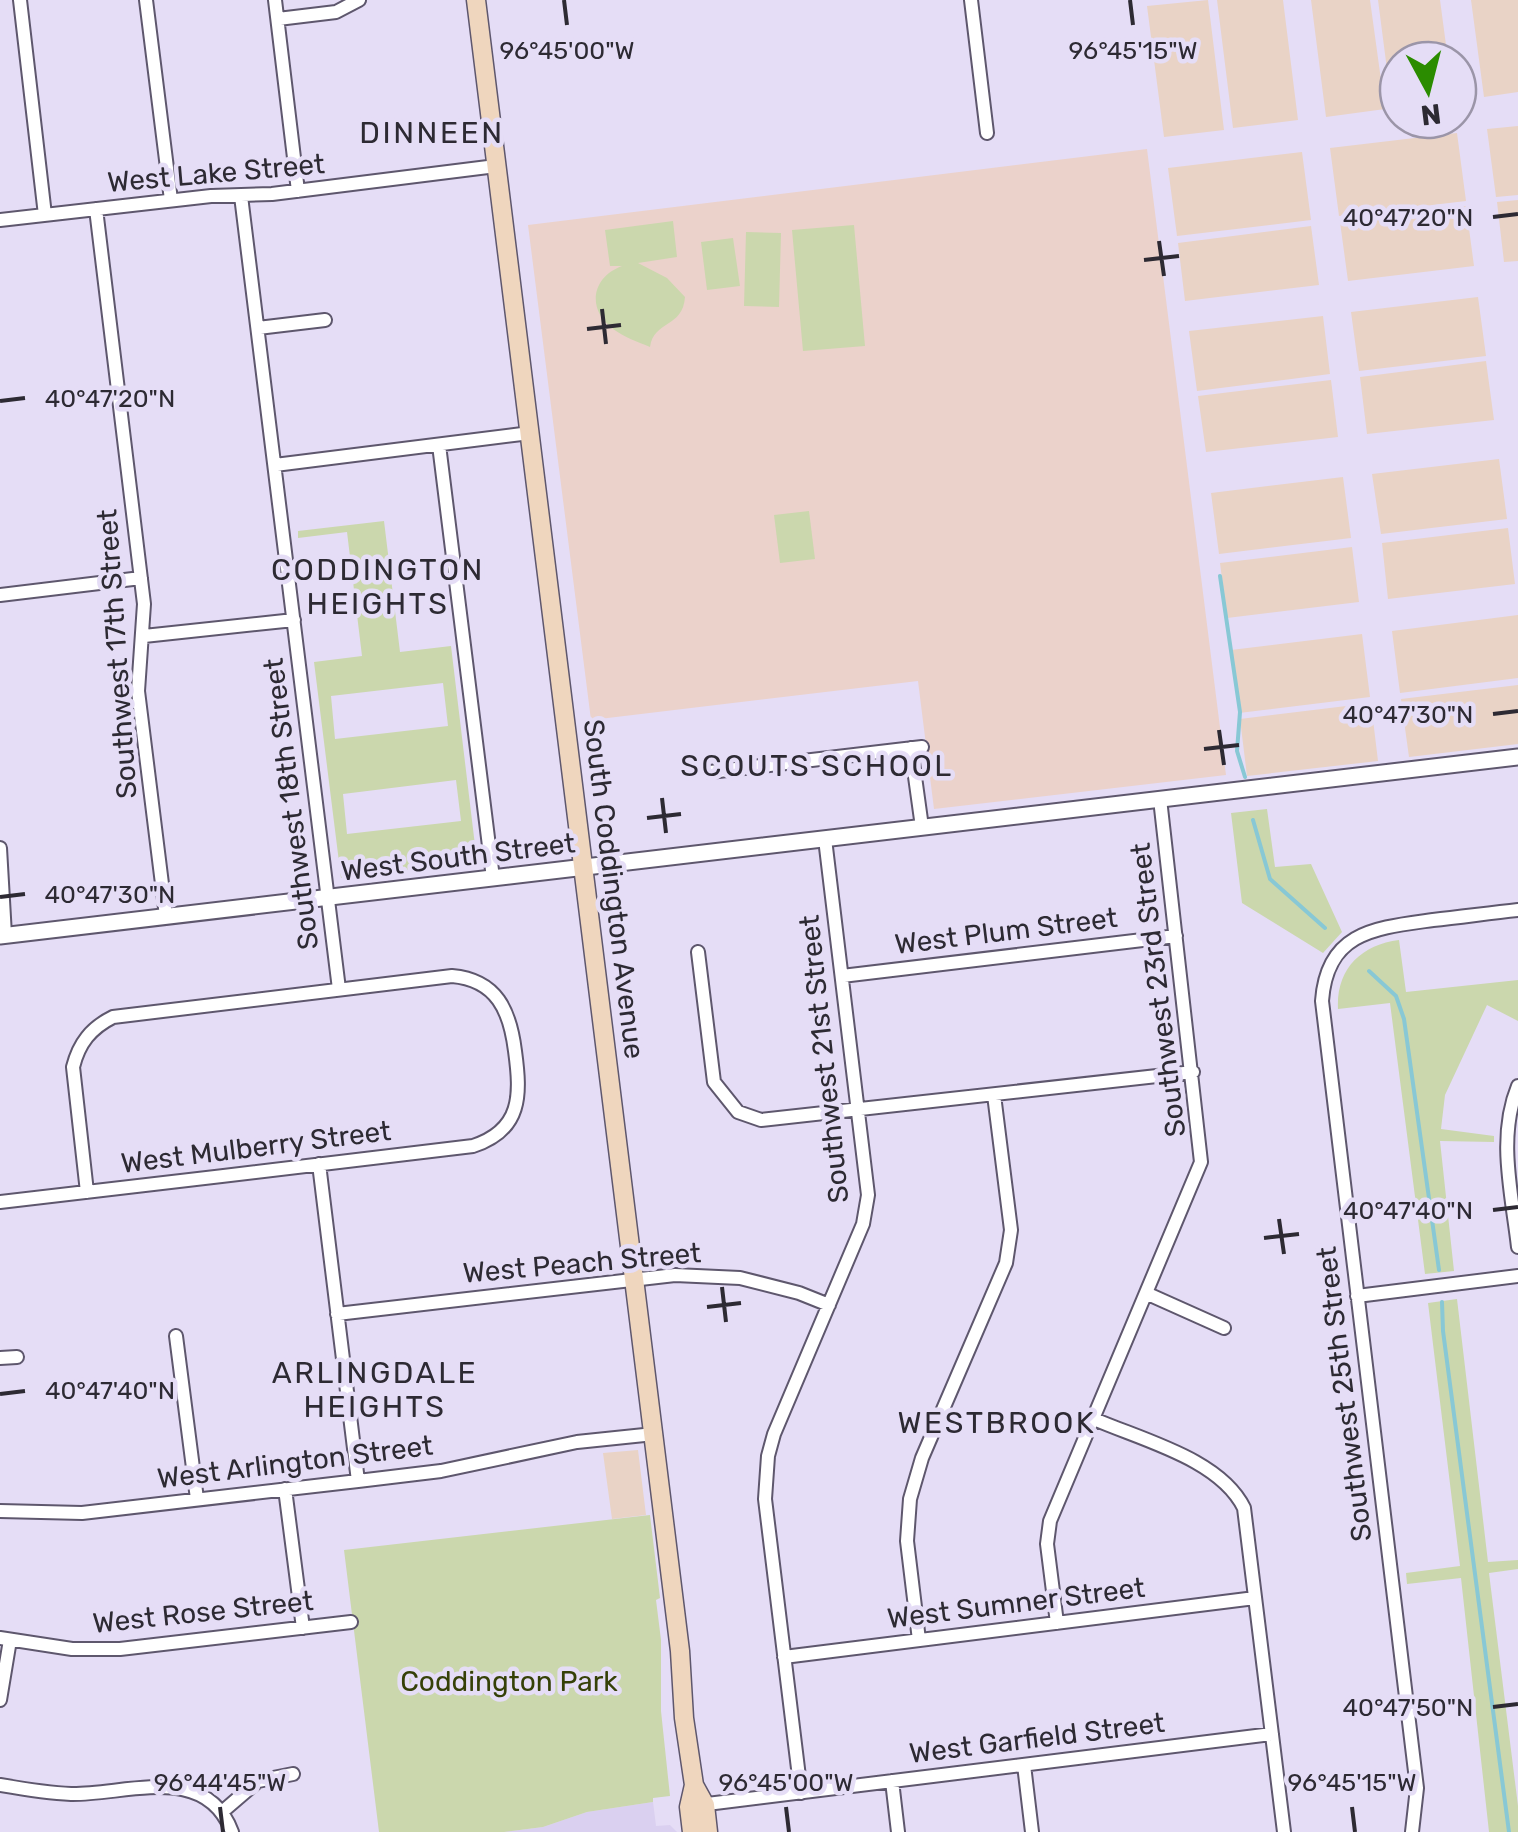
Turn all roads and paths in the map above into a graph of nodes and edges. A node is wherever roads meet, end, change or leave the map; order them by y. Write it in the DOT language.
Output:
graph roads {
  1 [pos="20,0"];
  2 [pos="146,0"];
  3 [pos="275,0"];
  4 [pos="358,0"];
  5 [pos="476,0"];
  6 [pos="971,0"];
  7 [pos="278,19"];
  8 [pos="987,133"];
  9 [pos="496,166"];
  10 [pos="298,191"];
  11 [pos="241,196"];
  12 [pos="171,200"];
  13 [pos="96,209"];
  14 [pos="45,215"];
  15 [pos="0,220"];
  16 [pos="326,320"];
  17 [pos="258,328"];
  18 [pos="530,433"];
  19 [pos="439,444"];
  20 [pos="274,465"];
  21 [pos="141,578"];
  22 [pos="0,595"];
  23 [pos="294,620"];
  24 [pos="144,636"];
  25 [pos="1518,757"];
  26 [pos="710,772"];
  27 [pos="1160,800"];
  28 [pos="922,828"];
  29 [pos="825,839"];
  30 [pos="0,848"];
  31 [pos="584,868"];
  32 [pos="493,878"];
  33 [pos="328,898"];
  34 [pos="1518,910"];
  35 [pos="166,916"];
  36 [pos="3,936"];
  37 [pos="1176,936"];
  38 [pos="698,952"];
  39 [pos="842,976"];
  40 [pos="338,990"];
  41 [pos="1193,1072"];
  42 [pos="1518,1086"];
  43 [pos="994,1095"];
  44 [pos="858,1111"];
  45 [pos="318,1164"];
  46 [pos="87,1192"];
  47 [pos="0,1202"];
  48 [pos="1518,1247"];
  49 [pos="1518,1276"];
  50 [pos="634,1280"];
  51 [pos="1148,1294"];
  52 [pos="1357,1296"];
  53 [pos="829,1305"];
  54 [pos="337,1314"];
  55 [pos="1224,1328"];
  56 [pos="176,1336"];
  57 [pos="17,1357"];
  58 [pos="0,1358"];
  59 [pos="1094,1419"];
  60 [pos="654,1434"];
  61 [pos="358,1481"];
  62 [pos="285,1489"];
  63 [pos="197,1499"];
  64 [pos="0,1511"];
  65 [pos="1255,1598"];
  66 [pos="351,1622"];
  67 [pos="1057,1623"];
  68 [pos="303,1628"];
  69 [pos="5,1639"];
  70 [pos="919,1640"];
  71 [pos="784,1657"];
  72 [pos="0,1700"];
  73 [pos="1272,1734"];
  74 [pos="1024,1764"];
  75 [pos="293,1774"];
  76 [pos="892,1781"];
  77 [pos="0,1786"];
  78 [pos="801,1792"];
  79 [pos="697,1806"];
  80 [pos="222,1812"];
  81 [pos="232,1832"];
  82 [pos="692,1832"];
  83 [pos="708,1832"];
  84 [pos="898,1832"];
  85 [pos="1032,1832"];
  86 [pos="1284,1832"];
  87 [pos="1412,1832"];
  1 -- 14 [label="street"];
  2 -- 12 [label="street"];
  3 -- 7 [label="street"];
  4 -- 7 [label="street"];
  5 -- 9 [label="main road, South Coddington Avenue"];
  6 -- 8 [label="street"];
  7 -- 10 [label="street"];
  9 -- 10 [label="street, West Lake Street"];
  9 -- 18 [label="main road, South Coddington Avenue"];
  10 -- 11 [label="street, West Lake Street"];
  11 -- 12 [label="street, West Lake Street"];
  11 -- 17 [label="street, Southwest 18th Street"];
  12 -- 13 [label="street, West Lake Street"];
  13 -- 14 [label="street, West Lake Street"];
  13 -- 21 [label="street, Southwest 17th Street"];
  14 -- 15 [label="street, West Lake Street"];
  16 -- 17 [label="street"];
  17 -- 20 [label="street, Southwest 18th Street"];
  18 -- 19 [label="street"];
  18 -- 31 [label="main road, South Coddington Avenue"];
  19 -- 20 [label="street"];
  19 -- 32 [label="street"];
  20 -- 23 [label="street, Southwest 18th Street"];
  21 -- 22 [label="street"];
  21 -- 24 [label="street, Southwest 17th Street"];
  23 -- 24 [label="street"];
  23 -- 33 [label="street, Southwest 18th Street"];
  24 -- 35 [label="street, Southwest 17th Street"];
  25 -- 27 [label="street, West South Street"];
  26 -- 28 [label="street"];
  27 -- 28 [label="street, West South Street"];
  27 -- 37 [label="street, Southwest 23rd Street"];
  28 -- 29 [label="street, West South Street"];
  29 -- 31 [label="street, West South Street"];
  29 -- 39 [label="street, Southwest 21st Street"];
  30 -- 36 [label="street"];
  31 -- 32 [label="street, West South Street"];
  31 -- 50 [label="main road, South Coddington Avenue"];
  32 -- 33 [label="street, West South Street"];
  33 -- 35 [label="street, West South Street"];
  33 -- 40 [label="street, Southwest 18th Street"];
  34 -- 52 [label="street, Southwest 25th Street"];
  35 -- 36 [label="street, West South Street"];
  37 -- 39 [label="street, West Plum Street"];
  37 -- 41 [label="street, Southwest 23rd Street"];
  38 -- 44 [label="street"];
  39 -- 44 [label="street, Southwest 21st Street"];
  40 -- 45 [label="street, West Mulberry Street"];
  40 -- 46 [label="street"];
  41 -- 43 [label="street"];
  41 -- 51 [label="street, Southwest 23rd Street"];
  42 -- 48 [label="street"];
  43 -- 44 [label="street"];
  43 -- 70 [label="street"];
  44 -- 53 [label="street, Southwest 21st Street"];
  45 -- 46 [label="street, West Mulberry Street"];
  45 -- 54 [label="street"];
  46 -- 47 [label="street, West Mulberry Street"];
  49 -- 52 [label="street"];
  50 -- 53 [label="street, West Peach Street"];
  50 -- 54 [label="street, West Peach Street"];
  50 -- 60 [label="main road, South Coddington Avenue"];
  51 -- 55 [label="street"];
  51 -- 59 [label="street, Southwest 23rd Street"];
  52 -- 87 [label="street, Southwest 25th Street"];
  53 -- 71 [label="street, Southwest 21st Street"];
  54 -- 61 [label="street"];
  56 -- 63 [label="street"];
  57 -- 58 [label="street"];
  59 -- 65 [label="street"];
  59 -- 67 [label="street, Southwest 23rd Street"];
  60 -- 61 [label="street, West Arlington Street"];
  60 -- 79 [label="main road, South Coddington Avenue"];
  61 -- 62 [label="street, West Arlington Street"];
  62 -- 63 [label="street, West Arlington Street"];
  62 -- 68 [label="street"];
  63 -- 64 [label="street, West Arlington Street"];
  65 -- 67 [label="street, West Sumner Street"];
  65 -- 73 [label="street"];
  66 -- 68 [label="street, West Rose Street"];
  67 -- 70 [label="street, West Sumner Street"];
  68 -- 69 [label="street, West Rose Street"];
  69 -- 72 [label="street"];
  70 -- 71 [label="street, West Sumner Street"];
  71 -- 78 [label="street, Southwest 21st Street"];
  73 -- 74 [label="street, West Garfield Street"];
  73 -- 86 [label="street"];
  74 -- 76 [label="street, West Garfield Street"];
  74 -- 85 [label="street"];
  75 -- 80 [label="street"];
  76 -- 78 [label="street, West Garfield Street"];
  76 -- 84 [label="street"];
  77 -- 80 [label="street"];
  78 -- 79 [label="street, West Garfield Street"];
  79 -- 82 [label="main road, South Coddington Avenue"];
  79 -- 83 [label="main road, South Coddington Avenue"];
  80 -- 81 [label="street"];
}
